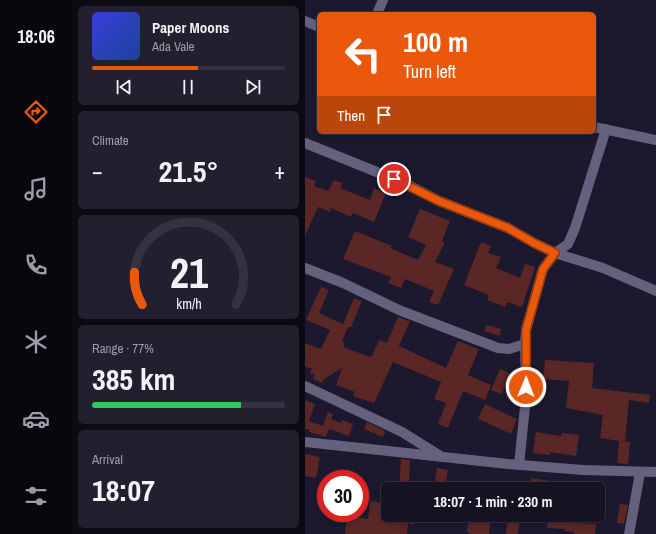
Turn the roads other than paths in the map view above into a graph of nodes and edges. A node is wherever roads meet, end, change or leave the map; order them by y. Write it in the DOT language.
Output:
graph roads {
  1 [pos="383,0"];
  2 [pos="378,12"];
  3 [pos="305,21"];
  4 [pos="317,26"];
  5 [pos="596,127"];
  6 [pos="605,129"];
  7 [pos="656,140"];
  8 [pos="305,143"];
  9 [pos="555,253"];
  10 [pos="305,268"];
  11 [pos="656,291"];
  12 [pos="525,344"];
  13 [pos="305,386"];
  14 [pos="305,442"];
  15 [pos="444,458"];
  16 [pos="519,465"];
  17 [pos="656,472"];
  18 [pos="640,473"];
  19 [pos="629,534"];
  1 -- 2 [label="street"];
  3 -- 4 [label="street"];
  5 -- 6 [label="street"];
  6 -- 7 [label="street"];
  6 -- 9 [label="street"];
  8 -- 9 [label="street"];
  9 -- 11 [label="street"];
  9 -- 12 [label="street"];
  10 -- 12 [label="street"];
  12 -- 16 [label="street"];
  13 -- 15 [label="street"];
  14 -- 15 [label="street"];
  15 -- 16 [label="street"];
  16 -- 18 [label="street"];
  17 -- 18 [label="street"];
  18 -- 19 [label="street"];
}
